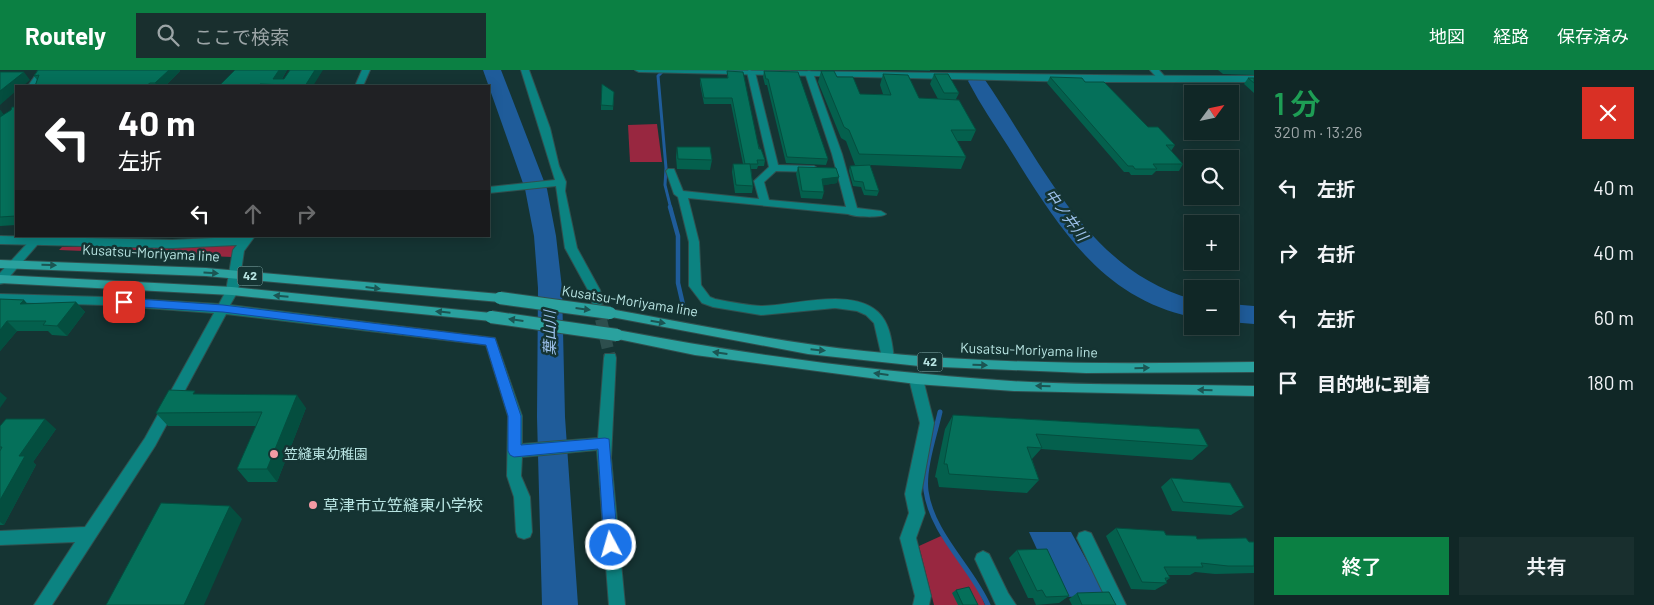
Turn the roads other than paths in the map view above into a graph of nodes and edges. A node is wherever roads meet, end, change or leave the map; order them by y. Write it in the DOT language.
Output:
graph roads {
  1 [pos="44,70"];
  2 [pos="366,70"];
  3 [pos="525,70"];
  4 [pos="639,70"];
  5 [pos="662,70"];
  6 [pos="1154,70"];
  7 [pos="751,72"];
  8 [pos="809,73"];
  9 [pos="963,73"];
  10 [pos="1163,79"];
  11 [pos="1254,79"];
  12 [pos="33,85"];
  13 [pos="359,85"];
  14 [pos="774,168"];
  15 [pos="830,169"];
  16 [pos="671,171"];
  17 [pos="562,182"];
  18 [pos="493,190"];
  19 [pos="682,194"];
  20 [pos="765,203"];
  21 [pos="853,212"];
  22 [pos="880,214"];
  23 [pos="37,239"];
  24 [pos="248,239"];
  25 [pos="0,240"];
  26 [pos="0,264"];
  27 [pos="15,264"];
  28 [pos="235,274"];
  29 [pos="0,279"];
  30 [pos="232,291"];
  31 [pos="0,298"];
  32 [pos="597,302"];
  33 [pos="223,308"];
  34 [pos="610,358"];
  35 [pos="888,358"];
  36 [pos="1254,367"];
  37 [pos="916,378"];
  38 [pos="1254,391"];
  39 [pos="605,443"];
  40 [pos="514,451"];
  41 [pos="524,532"];
  42 [pos="88,534"];
  43 [pos="0,538"];
  44 [pos="1085,538"];
  45 [pos="983,559"];
  46 [pos="42,605"];
  47 [pos="617,605"];
  48 [pos="921,605"];
  49 [pos="1008,605"];
  50 [pos="1118,605"];
  1 -- 12 [label="street"];
  2 -- 13 [label="street"];
  3 -- 17 [label="street"];
  4 -- 5 [label="street"];
  5 -- 7 [label="street"];
  6 -- 10 [label="street"];
  7 -- 8 [label="street"];
  7 -- 14 [label="street"];
  8 -- 9 [label="street"];
  8 -- 15 [label="street"];
  9 -- 10 [label="street"];
  10 -- 11 [label="street"];
  14 -- 15 [label="street"];
  14 -- 20 [label="street"];
  15 -- 21 [label="street"];
  16 -- 19 [label="street"];
  17 -- 18 [label="street"];
  17 -- 32 [label="street"];
  19 -- 20 [label="street"];
  19 -- 35 [label="street"];
  20 -- 21 [label="street"];
  21 -- 22 [label="street"];
  23 -- 24 [label="street"];
  23 -- 25 [label="street"];
  23 -- 27 [label="street"];
  24 -- 28 [label="street"];
  26 -- 27 [label="main road, Kusatsu-Moriyama line / 42"];
  27 -- 28 [label="main road, Kusatsu-Moriyama line / 42, one-way"];
  27 -- 29 [label="street"];
  28 -- 30 [label="street"];
  28 -- 35 [label="main road, Kusatsu-Moriyama line / 42, one-way, bridge"];
  29 -- 30 [label="main road, 42"];
  30 -- 33 [label="street"];
  37 -- 30 [label="main road, 42, one-way, bridge"];
  31 -- 33 [label="street"];
  33 -- 40 [label="street"];
  33 -- 42 [label="street"];
  34 -- 39 [label="street"];
  35 -- 36 [label="main road, Kusatsu-Moriyama line / 42, one-way"];
  38 -- 37 [label="main road, 42, one-way"];
  37 -- 48 [label="street"];
  39 -- 40 [label="street"];
  39 -- 47 [label="street"];
  40 -- 41 [label="street"];
  42 -- 43 [label="street"];
  42 -- 46 [label="street"];
  44 -- 50 [label="street"];
  45 -- 49 [label="street"];
}
